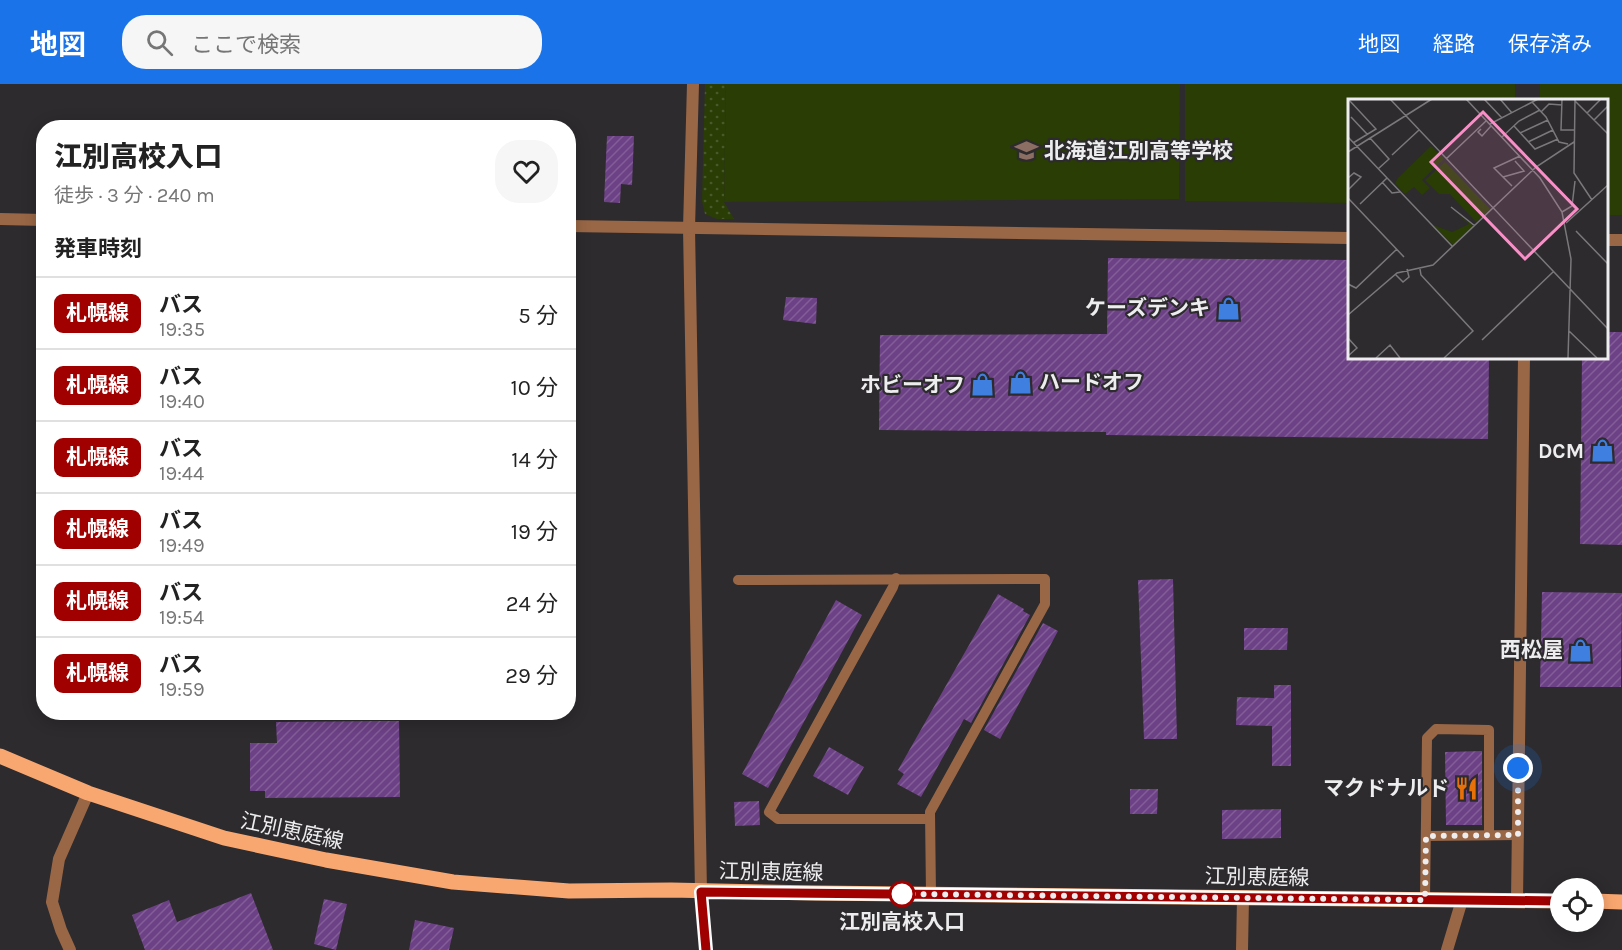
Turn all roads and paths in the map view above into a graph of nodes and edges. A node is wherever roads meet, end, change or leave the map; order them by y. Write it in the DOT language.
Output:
graph roads {
  1 [pos="693,84"];
  2 [pos="0,219"];
  3 [pos="36,220"];
  4 [pos="576,226"];
  5 [pos="689,228"];
  6 [pos="1348,238"];
  7 [pos="1524,358"];
  8 [pos="896,578"];
  9 [pos="738,580"];
  10 [pos="0,756"];
  11 [pos="88,793"];
  12 [pos="929,819"];
  13 [pos="1489,835"];
  14 [pos="1518,835"];
  15 [pos="1426,836"];
  16 [pos="701,892"];
  17 [pos="931,895"];
  18 [pos="1243,898"];
  19 [pos="1425,900"];
  20 [pos="1462,900"];
  21 [pos="1516,901"];
  22 [pos="1550,901"];
  23 [pos="1604,901"];
  24 [pos="1622,902"];
  25 [pos="70,950"];
  26 [pos="706,950"];
  27 [pos="1242,950"];
  28 [pos="1447,950"];
  1 -- 5 [label="street"];
  2 -- 3 [label="street"];
  4 -- 5 [label="street"];
  5 -- 6 [label="street"];
  5 -- 16 [label="street"];
  7 -- 14 [label="street"];
  8 -- 9 [label="lane"];
  8 -- 12 [label="lane"];
  8 -- 12 [label="lane"];
  10 -- 11 [label="main road, 江別恵庭線"];
  11 -- 16 [label="main road, 江別恵庭線"];
  11 -- 25 [label="street"];
  12 -- 17 [label="lane"];
  13 -- 14 [label="lane"];
  13 -- 15 [label="lane"];
  13 -- 15 [label="lane"];
  14 -- 21 [label="street"];
  15 -- 19 [label="lane"];
  16 -- 17 [label="main road, 江別恵庭線"];
  16 -- 26 [label="street"];
  17 -- 18 [label="main road, 江別恵庭線"];
  18 -- 19 [label="main road, 江別恵庭線"];
  18 -- 27 [label="street"];
  19 -- 20 [label="main road, 江別恵庭線"];
  20 -- 21 [label="main road, 江別恵庭線"];
  20 -- 28 [label="street"];
  21 -- 22 [label="main road, 江別恵庭線"];
  23 -- 24 [label="main road"];
}
